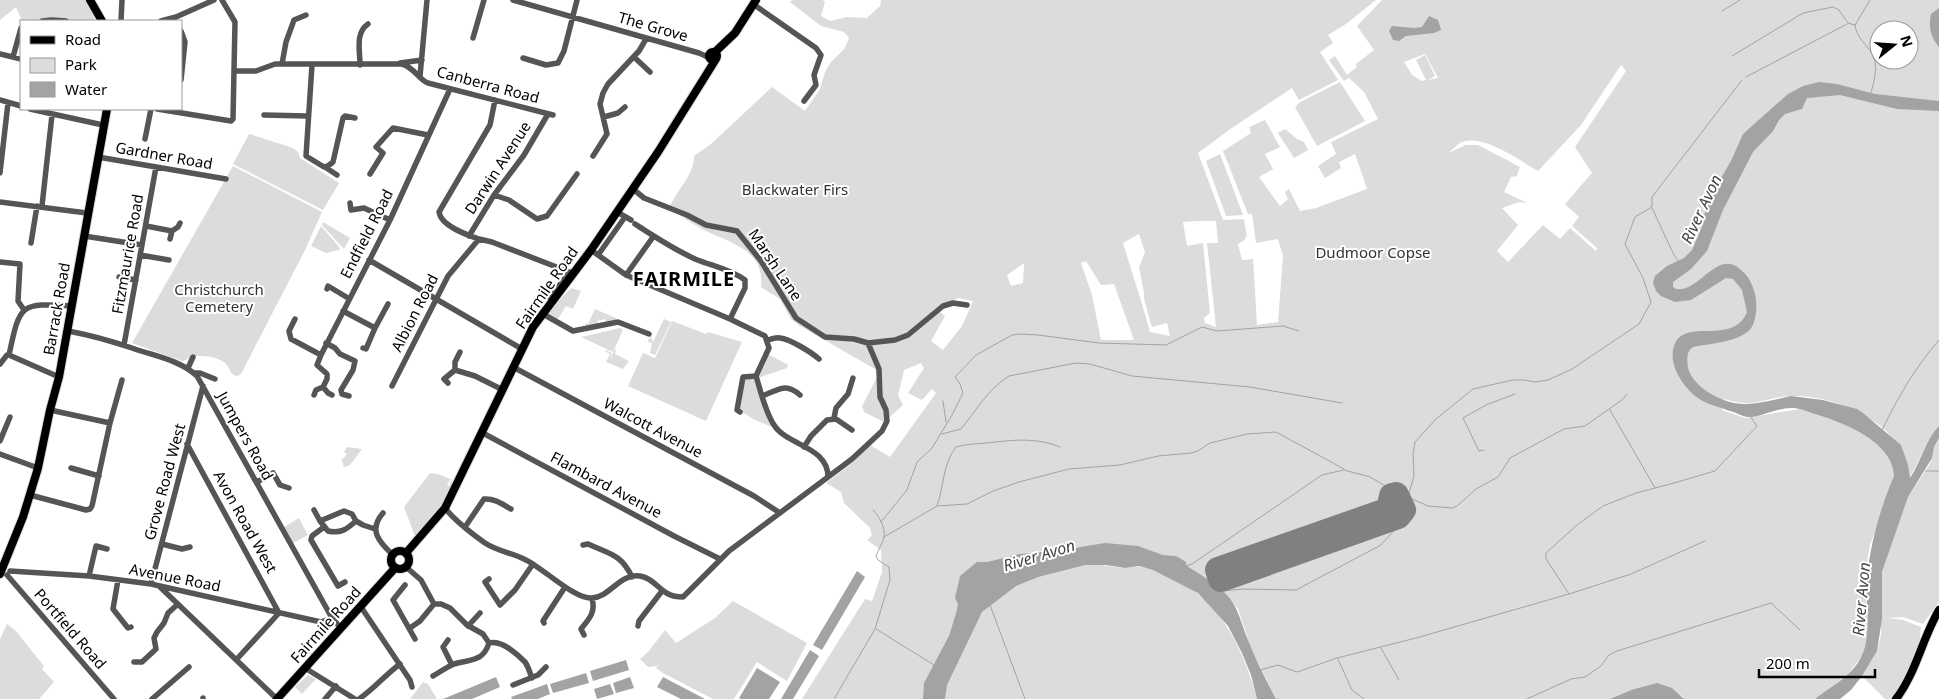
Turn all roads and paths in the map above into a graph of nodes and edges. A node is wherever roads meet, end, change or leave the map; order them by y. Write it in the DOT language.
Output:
graph roads {
  1 [pos="90,0"];
  2 [pos="122,0"];
  3 [pos="214,0"];
  4 [pos="222,0"];
  5 [pos="427,0"];
  6 [pos="484,0"];
  7 [pos="513,0"];
  8 [pos="577,0"];
  9 [pos="754,2"];
  10 [pos="306,15"];
  11 [pos="572,16"];
  12 [pos="177,19"];
  13 [pos="101,20"];
  14 [pos="121,20"];
  15 [pos="368,24"];
  16 [pos="20,32"];
  17 [pos="182,34"];
  18 [pos="473,38"];
  19 [pos="646,39"];
  20 [pos="0,54"];
  21 [pos="713,56"];
  22 [pos="13,57"];
  23 [pos="634,57"];
  24 [pos="522,58"];
  25 [pos="20,59"];
  26 [pos="422,60"];
  27 [pos="282,64"];
  28 [pos="393,64"];
  29 [pos="312,65"];
  30 [pos="360,65"];
  31 [pos="182,70"];
  32 [pos="234,71"];
  33 [pos="650,72"];
  34 [pos="420,76"];
  35 [pos="450,89"];
  36 [pos="0,100"];
  37 [pos="495,100"];
  38 [pos="804,100"];
  39 [pos="8,103"];
  40 [pos="20,106"];
  41 [pos="625,108"];
  42 [pos="34,110"];
  43 [pos="107,110"];
  44 [pos="151,110"];
  45 [pos="178,110"];
  46 [pos="52,115"];
  47 [pos="264,115"];
  48 [pos="550,115"];
  49 [pos="307,116"];
  50 [pos="604,117"];
  51 [pos="355,118"];
  52 [pos="103,125"];
  53 [pos="428,135"];
  54 [pos="145,139"];
  55 [pos="593,156"];
  56 [pos="98,157"];
  57 [pos="156,167"];
  58 [pos="325,167"];
  59 [pos="0,173"];
  60 [pos="370,174"];
  61 [pos="336,175"];
  62 [pos="574,176"];
  63 [pos="226,179"];
  64 [pos="633,189"];
  65 [pos="494,195"];
  66 [pos="0,202"];
  67 [pos="350,203"];
  68 [pos="40,206"];
  69 [pos="87,212"];
  70 [pos="617,212"];
  71 [pos="390,220"];
  72 [pos="630,220"];
  73 [pos="180,222"];
  74 [pos="146,226"];
  75 [pos="172,231"];
  76 [pos="84,236"];
  77 [pos="469,236"];
  78 [pos="653,237"];
  79 [pos="170,239"];
  80 [pos="479,239"];
  81 [pos="31,243"];
  82 [pos="142,246"];
  83 [pos="591,250"];
  84 [pos="140,255"];
  85 [pos="598,255"];
  86 [pos="169,260"];
  87 [pos="369,260"];
  88 [pos="0,262"];
  89 [pos="571,273"];
  90 [pos="626,275"];
  91 [pos="119,277"];
  92 [pos="136,280"];
  93 [pos="328,286"];
  94 [pos="348,298"];
  95 [pos="436,299"];
  96 [pos="388,304"];
  97 [pos="967,305"];
  98 [pos="72,306"];
  99 [pos="24,310"];
  100 [pos="343,311"];
  101 [pos="543,314"];
  102 [pos="730,318"];
  103 [pos="295,319"];
  104 [pos="375,328"];
  105 [pos="68,331"];
  106 [pos="649,334"];
  107 [pos="768,340"];
  108 [pos="326,343"];
  109 [pos="868,343"];
  110 [pos="124,345"];
  111 [pos="363,348"];
  112 [pos="522,349"];
  113 [pos="460,352"];
  114 [pos="9,355"];
  115 [pos="321,355"];
  116 [pos="193,357"];
  117 [pos="819,359"];
  118 [pos="0,364"];
  119 [pos="188,368"];
  120 [pos="513,368"];
  121 [pos="455,370"];
  122 [pos="194,373"];
  123 [pos="756,376"];
  124 [pos="59,377"];
  125 [pos="853,378"];
  126 [pos="216,379"];
  127 [pos="122,380"];
  128 [pos="444,380"];
  129 [pos="203,386"];
  130 [pos="392,386"];
  131 [pos="323,387"];
  132 [pos="503,390"];
  133 [pos="800,394"];
  134 [pos="332,395"];
  135 [pos="314,396"];
  136 [pos="349,396"];
  137 [pos="762,396"];
  138 [pos="50,410"];
  139 [pos="740,412"];
  140 [pos="10,417"];
  141 [pos="834,418"];
  142 [pos="110,424"];
  143 [pos="852,430"];
  144 [pos="481,432"];
  145 [pos="0,441"];
  146 [pos="187,444"];
  147 [pos="804,447"];
  148 [pos="0,454"];
  149 [pos="38,468"];
  150 [pos="71,468"];
  151 [pos="99,476"];
  152 [pos="828,477"];
  153 [pos="257,482"];
  154 [pos="289,488"];
  155 [pos="30,495"];
  156 [pos="445,508"];
  157 [pos="511,509"];
  158 [pos="314,510"];
  159 [pos="383,513"];
  160 [pos="780,513"];
  161 [pos="320,521"];
  162 [pos="356,521"];
  163 [pos="324,527"];
  164 [pos="466,527"];
  165 [pos="375,529"];
  166 [pos="162,544"];
  167 [pos="583,545"];
  168 [pos="190,548"];
  169 [pos="107,549"];
  170 [pos="406,553"];
  171 [pos="392,555"];
  172 [pos="720,559"];
  173 [pos="533,564"];
  174 [pos="406,567"];
  175 [pos="395,568"];
  176 [pos="3,570"];
  177 [pos="89,576"];
  178 [pos="632,577"];
  179 [pos="118,580"];
  180 [pos="478,581"];
  181 [pos="345,582"];
  182 [pos="150,584"];
  183 [pos="405,585"];
  184 [pos="159,586"];
  185 [pos="338,586"];
  186 [pos="565,587"];
  187 [pos="662,591"];
  188 [pos="342,592"];
  189 [pos="592,599"];
  190 [pos="178,604"];
  191 [pos="434,604"];
  192 [pos="361,607"];
  193 [pos="1939,610"];
  194 [pos="279,613"];
  195 [pos="480,613"];
  196 [pos="332,618"];
  197 [pos="544,623"];
  198 [pos="468,626"];
  199 [pos="638,626"];
  200 [pos="341,628"];
  201 [pos="410,628"];
  202 [pos="128,629"];
  203 [pos="584,635"];
  204 [pos="415,639"];
  205 [pos="448,640"];
  206 [pos="489,643"];
  207 [pos="236,660"];
  208 [pos="134,662"];
  209 [pos="400,664"];
  210 [pos="452,665"];
  211 [pos="189,667"];
  212 [pos="546,667"];
  213 [pos="305,668"];
  214 [pos="433,676"];
  215 [pos="532,678"];
  216 [pos="512,685"];
  217 [pos="336,686"];
  218 [pos="412,687"];
  219 [pos="114,699"];
  220 [pos="152,699"];
  221 [pos="277,699"];
  222 [pos="325,699"];
  223 [pos="357,699"];
  224 [pos="1896,699"];
  1 -- 13 [label="main road"];
  2 -- 14 [label="street"];
  3 -- 12 [label="street"];
  4 -- 32 [label="street"];
  5 -- 26 [label="street"];
  6 -- 18 [label="street"];
  7 -- 11 [label="street, The Grove"];
  8 -- 11 [label="street"];
  9 -- 21 [label="main road"];
  9 -- 38 [label="street"];
  10 -- 27 [label="street"];
  11 -- 19 [label="street, The Grove"];
  11 -- 24 [label="street"];
  15 -- 30 [label="street"];
  16 -- 22 [label="street"];
  17 -- 31 [label="street"];
  19 -- 21 [label="street, The Grove"];
  19 -- 23 [label="street"];
  20 -- 22 [label="street"];
  21 -- 64 [label="main road, Fairmile Road"];
  22 -- 25 [label="street"];
  23 -- 33 [label="street"];
  23 -- 50 [label="street"];
  26 -- 28 [label="street, Canberra Road"];
  26 -- 34 [label="street"];
  27 -- 29 [label="street, Canberra Road"];
  27 -- 32 [label="street, Canberra Road"];
  28 -- 30 [label="street, Canberra Road"];
  28 -- 34 [label="street, Canberra Road"];
  29 -- 30 [label="street, Canberra Road"];
  29 -- 49 [label="street"];
  32 -- 45 [label="street"];
  34 -- 35 [label="street, Canberra Road"];
  35 -- 37 [label="street, Canberra Road"];
  35 -- 53 [label="street, Endfield Road"];
  36 -- 39 [label="street"];
  37 -- 48 [label="street, Canberra Road"];
  37 -- 77 [label="street"];
  39 -- 40 [label="street"];
  39 -- 59 [label="street"];
  41 -- 50 [label="street"];
  42 -- 46 [label="street"];
  43 -- 52 [label="main road, Barrack Road"];
  44 -- 54 [label="street"];
  46 -- 52 [label="street"];
  46 -- 68 [label="street"];
  47 -- 49 [label="street"];
  48 -- 65 [label="street, Darwin Avenue"];
  49 -- 58 [label="street"];
  50 -- 55 [label="street"];
  51 -- 58 [label="street"];
  52 -- 56 [label="main road, Barrack Road"];
  53 -- 60 [label="street"];
  53 -- 71 [label="street, Endfield Road"];
  56 -- 57 [label="street, Gardner Road"];
  56 -- 69 [label="main road, Barrack Road"];
  57 -- 63 [label="street, Gardner Road"];
  57 -- 74 [label="street, Fitzmaurice Road"];
  58 -- 61 [label="street"];
  62 -- 65 [label="street"];
  64 -- 70 [label="main road, Fairmile Road"];
  64 -- 109 [label="street, Marsh Lane"];
  65 -- 77 [label="street, Darwin Avenue"];
  66 -- 68 [label="street"];
  67 -- 71 [label="street"];
  68 -- 69 [label="street"];
  68 -- 81 [label="street"];
  69 -- 76 [label="main road, Barrack Road"];
  70 -- 72 [label="street"];
  70 -- 83 [label="main road, Fairmile Road"];
  71 -- 87 [label="street, Endfield Road"];
  72 -- 78 [label="street"];
  72 -- 85 [label="street, Fairmile Road"];
  73 -- 75 [label="street"];
  74 -- 75 [label="street"];
  74 -- 82 [label="street, Fitzmaurice Road"];
  75 -- 79 [label="street"];
  76 -- 82 [label="street"];
  76 -- 98 [label="main road, Barrack Road"];
  77 -- 80 [label="street"];
  78 -- 90 [label="street"];
  78 -- 102 [label="street"];
  80 -- 89 [label="street"];
  80 -- 95 [label="street, Albion Road"];
  82 -- 84 [label="street, Fitzmaurice Road"];
  83 -- 85 [label="street"];
  83 -- 89 [label="main road, Fairmile Road"];
  84 -- 86 [label="street"];
  84 -- 92 [label="street, Fitzmaurice Road"];
  85 -- 90 [label="street"];
  87 -- 94 [label="street, Endfield Road"];
  87 -- 95 [label="street"];
  88 -- 99 [label="street"];
  89 -- 101 [label="main road, Fairmile Road"];
  90 -- 102 [label="street"];
  91 -- 92 [label="street"];
  92 -- 110 [label="street, Fitzmaurice Road"];
  93 -- 94 [label="street"];
  94 -- 100 [label="street, Endfield Road"];
  95 -- 112 [label="street"];
  95 -- 130 [label="street, Albion Road"];
  96 -- 104 [label="street"];
  97 -- 109 [label="street, Marsh Lane"];
  98 -- 99 [label="street"];
  98 -- 105 [label="main road, Barrack Road"];
  99 -- 114 [label="street"];
  100 -- 104 [label="street"];
  100 -- 108 [label="street, Endfield Road"];
  101 -- 106 [label="street"];
  101 -- 112 [label="main road, Fairmile Road"];
  102 -- 107 [label="street"];
  103 -- 115 [label="street"];
  104 -- 111 [label="street"];
  105 -- 110 [label="street, Jumpers Road"];
  105 -- 124 [label="main road, Barrack Road"];
  107 -- 117 [label="street"];
  107 -- 123 [label="street"];
  108 -- 115 [label="street, Endfield Road"];
  108 -- 136 [label="street"];
  109 -- 152 [label="street"];
  110 -- 119 [label="street, Jumpers Road"];
  112 -- 120 [label="main road, Fairmile Road"];
  113 -- 121 [label="street"];
  114 -- 118 [label="street"];
  114 -- 124 [label="street"];
  115 -- 131 [label="street"];
  116 -- 119 [label="street"];
  119 -- 122 [label="street, Jumpers Road"];
  120 -- 132 [label="main road, Fairmile Road"];
  120 -- 160 [label="street, Walcott Avenue"];
  121 -- 128 [label="street"];
  121 -- 132 [label="street"];
  122 -- 126 [label="street"];
  122 -- 129 [label="street, Jumpers Road"];
  123 -- 137 [label="street"];
  123 -- 139 [label="street"];
  124 -- 138 [label="main road, Barrack Road"];
  125 -- 141 [label="street"];
  127 -- 142 [label="street"];
  129 -- 146 [label="street, Grove Road West"];
  129 -- 153 [label="street, Jumpers Road"];
  131 -- 134 [label="street"];
  131 -- 135 [label="street"];
  132 -- 144 [label="main road, Fairmile Road"];
  133 -- 137 [label="street"];
  137 -- 147 [label="street"];
  138 -- 142 [label="street"];
  138 -- 149 [label="main road, Barrack Road"];
  140 -- 145 [label="street"];
  141 -- 143 [label="street"];
  141 -- 147 [label="street"];
  142 -- 151 [label="street"];
  144 -- 156 [label="main road, Fairmile Road"];
  144 -- 172 [label="street, Flambard Avenue"];
  146 -- 166 [label="street, Grove Road West"];
  146 -- 194 [label="street, Avon Road West"];
  147 -- 152 [label="street"];
  148 -- 149 [label="street"];
  149 -- 155 [label="main road, Barrack Road"];
  150 -- 151 [label="street"];
  151 -- 155 [label="street"];
  152 -- 160 [label="street"];
  153 -- 154 [label="street"];
  153 -- 196 [label="street, Jumpers Road"];
  155 -- 176 [label="main road, Barrack Road"];
  156 -- 164 [label="street"];
  156 -- 170 [label="main road, Fairmile Road"];
  157 -- 164 [label="street"];
  158 -- 161 [label="street"];
  159 -- 165 [label="street"];
  160 -- 172 [label="street"];
  161 -- 162 [label="street"];
  161 -- 163 [label="street"];
  162 -- 163 [label="street"];
  162 -- 165 [label="street"];
  163 -- 185 [label="street"];
  164 -- 173 [label="street"];
  165 -- 171 [label="street"];
  166 -- 168 [label="street"];
  166 -- 182 [label="street, Grove Road West"];
  167 -- 178 [label="street"];
  169 -- 177 [label="street"];
  170 -- 171 [label="main road"];
  170 -- 174 [label="main road"];
  171 -- 175 [label="main road"];
  172 -- 187 [label="street"];
  173 -- 180 [label="street"];
  173 -- 186 [label="street"];
  174 -- 175 [label="main road"];
  174 -- 191 [label="street"];
  175 -- 192 [label="main road, Fairmile Road"];
  176 -- 177 [label="street, Avenue Road"];
  176 -- 219 [label="street, Portfield Road"];
  177 -- 179 [label="street, Avenue Road"];
  178 -- 187 [label="street"];
  178 -- 189 [label="street"];
  179 -- 182 [label="street, Avenue Road"];
  179 -- 202 [label="street"];
  181 -- 185 [label="street"];
  182 -- 184 [label="street, Avenue Road"];
  183 -- 201 [label="street"];
  184 -- 190 [label="street"];
  184 -- 194 [label="street, Avenue Road"];
  185 -- 188 [label="street"];
  186 -- 189 [label="street"];
  186 -- 197 [label="street"];
  187 -- 199 [label="street"];
  189 -- 203 [label="street"];
  190 -- 207 [label="street"];
  190 -- 208 [label="street"];
  191 -- 198 [label="street"];
  191 -- 201 [label="street"];
  192 -- 200 [label="main road, Fairmile Road"];
  192 -- 209 [label="street"];
  193 -- 224 [label="main road"];
  194 -- 196 [label="street, Avenue Road"];
  194 -- 207 [label="street"];
  195 -- 198 [label="street"];
  196 -- 200 [label="street, Jumpers Road"];
  198 -- 206 [label="street"];
  200 -- 213 [label="main road, Fairmile Road"];
  201 -- 204 [label="street"];
  205 -- 210 [label="street"];
  206 -- 210 [label="street"];
  206 -- 215 [label="street"];
  207 -- 221 [label="street"];
  209 -- 218 [label="street"];
  209 -- 223 [label="street"];
  210 -- 214 [label="street"];
  211 -- 220 [label="street"];
  212 -- 215 [label="street"];
  213 -- 217 [label="street"];
  213 -- 221 [label="main road, Fairmile Road"];
  215 -- 216 [label="street"];
  217 -- 222 [label="street"];
  217 -- 223 [label="street"];
}
